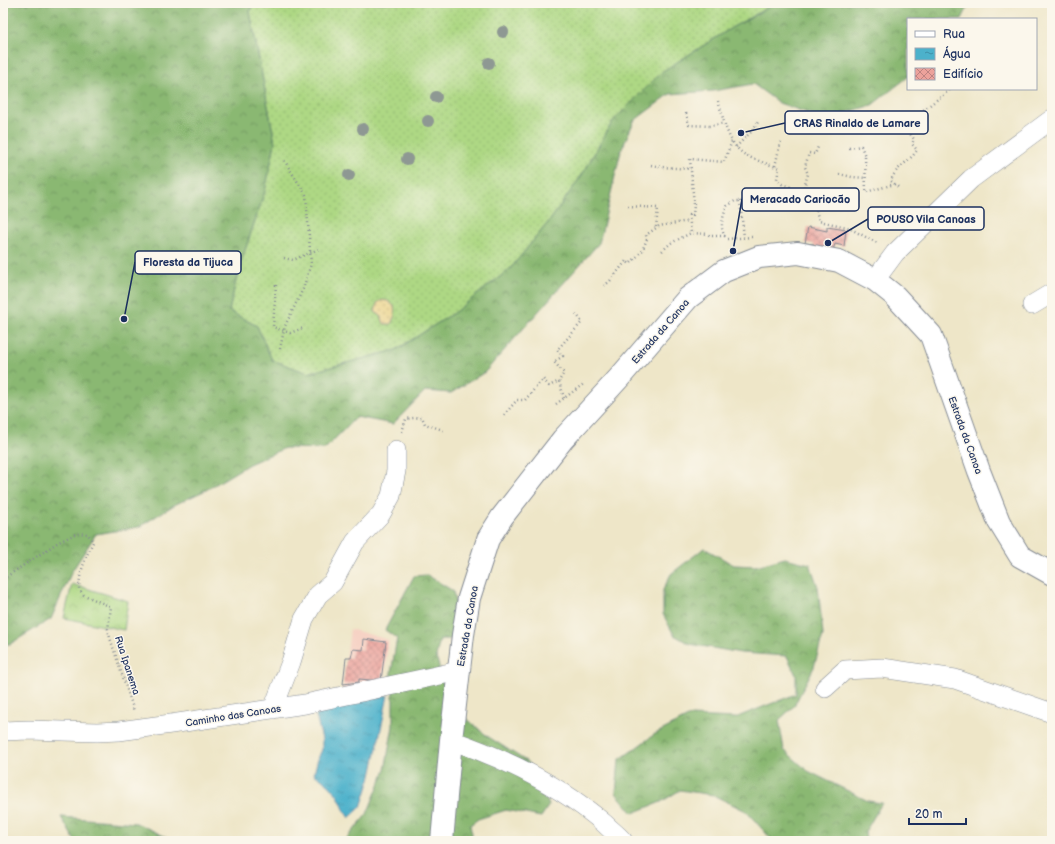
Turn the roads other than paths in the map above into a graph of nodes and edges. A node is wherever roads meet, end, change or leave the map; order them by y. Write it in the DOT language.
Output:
graph roads {
  1 [pos="1052,118"];
  2 [pos="875,280"];
  3 [pos="1052,293"];
  4 [pos="1032,305"];
  5 [pos="396,450"];
  6 [pos="1052,574"];
  7 [pos="459,671"];
  8 [pos="825,688"];
  9 [pos="273,709"];
  10 [pos="1052,713"];
  11 [pos="3,731"];
  12 [pos="451,740"];
  13 [pos="442,841"];
  14 [pos="623,841"];
  1 -- 2 [label="street"];
  2 -- 6 [label="street, Estrada da Canoa"];
  2 -- 7 [label="street, Estrada da Canoa"];
  3 -- 4 [label="street"];
  5 -- 9 [label="street"];
  7 -- 9 [label="street, Caminho das Canoas"];
  7 -- 12 [label="street, Estrada da Canoa"];
  8 -- 10 [label="street"];
  9 -- 11 [label="street, Caminho das Canoas"];
  12 -- 13 [label="street, Estrada da Canoa"];
  12 -- 14 [label="street"];
}
